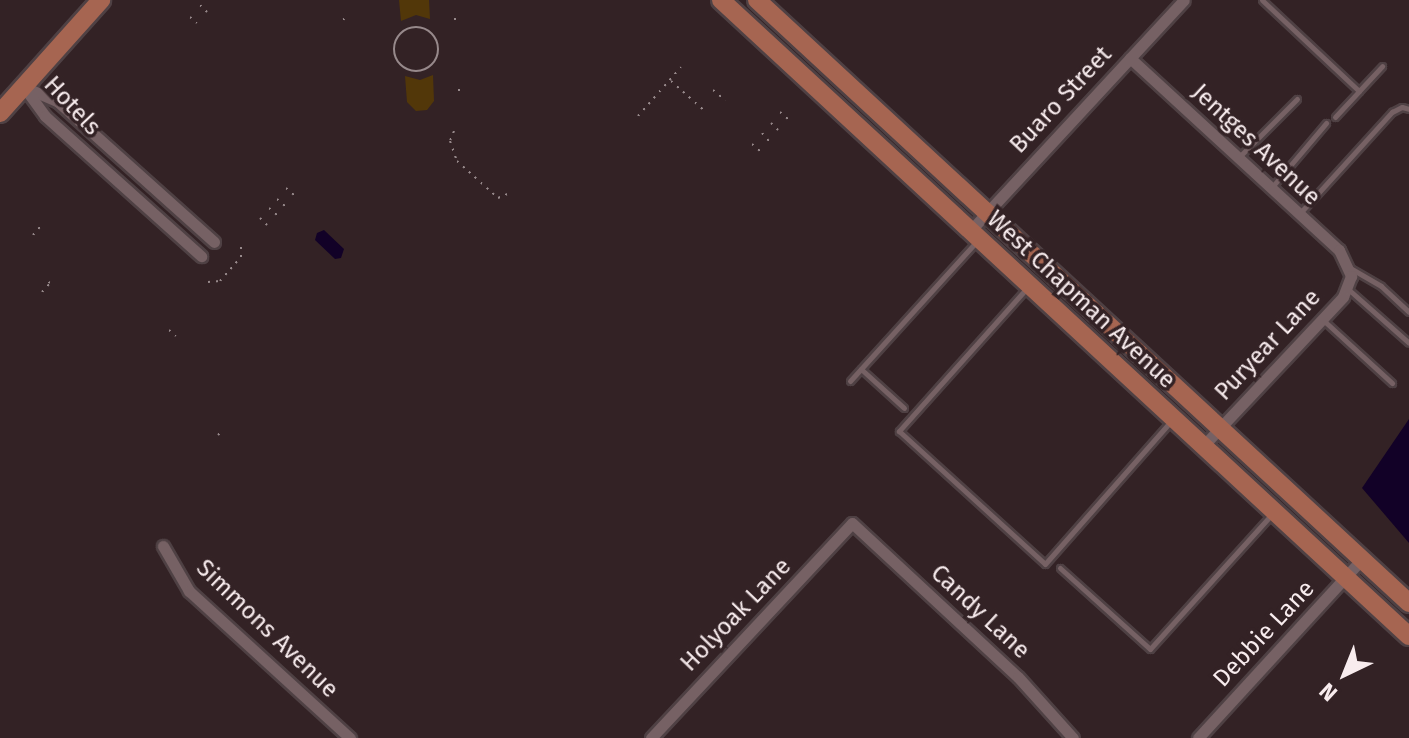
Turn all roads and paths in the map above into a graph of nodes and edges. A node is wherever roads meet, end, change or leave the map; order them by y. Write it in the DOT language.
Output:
graph roads {
  1 [pos="101,0"];
  2 [pos="721,0"];
  3 [pos="757,0"];
  4 [pos="1184,0"];
  5 [pos="1262,0"];
  6 [pos="200,5"];
  7 [pos="207,12"];
  8 [pos="348,15"];
  9 [pos="190,17"];
  10 [pos="454,19"];
  11 [pos="460,19"];
  12 [pos="343,20"];
  13 [pos="197,23"];
  14 [pos="1130,58"];
  15 [pos="396,60"];
  16 [pos="1382,66"];
  17 [pos="681,67"];
  18 [pos="669,80"];
  19 [pos="24,87"];
  20 [pos="458,90"];
  21 [pos="465,90"];
  22 [pos="713,90"];
  23 [pos="1359,91"];
  24 [pos="1297,99"];
  25 [pos="725,100"];
  26 [pos="1409,109"];
  27 [pos="706,112"];
  28 [pos="780,112"];
  29 [pos="0,113"];
  30 [pos="638,116"];
  31 [pos="1335,117"];
  32 [pos="788,119"];
  33 [pos="771,123"];
  34 [pos="1326,123"];
  35 [pos="778,130"];
  36 [pos="454,131"];
  37 [pos="762,133"];
  38 [pos="769,141"];
  39 [pos="752,144"];
  40 [pos="760,151"];
  41 [pos="1238,158"];
  42 [pos="286,188"];
  43 [pos="1271,188"];
  44 [pos="510,193"];
  45 [pos="294,195"];
  46 [pos="277,199"];
  47 [pos="285,206"];
  48 [pos="269,208"];
  49 [pos="987,213"];
  50 [pos="1299,214"];
  51 [pos="277,215"];
  52 [pos="260,218"];
  53 [pos="267,225"];
  54 [pos="40,227"];
  55 [pos="975,234"];
  56 [pos="33,235"];
  57 [pos="214,242"];
  58 [pos="241,244"];
  59 [pos="201,256"];
  60 [pos="1349,267"];
  61 [pos="45,279"];
  62 [pos="208,282"];
  63 [pos="1029,286"];
  64 [pos="1348,289"];
  65 [pos="42,292"];
  66 [pos="1409,312"];
  67 [pos="1322,319"];
  68 [pos="169,330"];
  69 [pos="176,336"];
  70 [pos="1409,343"];
  71 [pos="861,369"];
  72 [pos="850,381"];
  73 [pos="1392,383"];
  74 [pos="904,408"];
  75 [pos="1174,418"];
  76 [pos="1220,428"];
  77 [pos="223,430"];
  78 [pos="218,435"];
  79 [pos="1203,446"];
  80 [pos="1274,512"];
  81 [pos="852,523"];
  82 [pos="163,546"];
  83 [pos="1362,559"];
  84 [pos="1060,568"];
  85 [pos="1345,577"];
  86 [pos="1409,603"];
  87 [pos="1409,636"];
  88 [pos="350,738"];
  89 [pos="651,738"];
  90 [pos="1073,738"];
  91 [pos="1198,738"];
  1 -- 19 [label="main road"];
  2 -- 55 [label="main road, West Chapman Avenue"];
  3 -- 49 [label="main road, West Chapman Avenue"];
  4 -- 14 [label="street, Buaro Street"];
  5 -- 23 [label="lane"];
  6 -- 7 [label="path"];
  8 -- 12 [label="path"];
  9 -- 13 [label="path"];
  10 -- 11 [label="path"];
  14 -- 41 [label="street, Jentges Avenue"];
  14 -- 49 [label="street, Buaro Street"];
  15 -- 15 [label="path"];
  16 -- 23 [label="lane"];
  17 -- 18 [label="path"];
  18 -- 27 [label="path"];
  18 -- 30 [label="path"];
  19 -- 29 [label="main road"];
  19 -- 57 [label="street, Hotels"];
  19 -- 59 [label="street, Hotels"];
  20 -- 21 [label="path"];
  22 -- 25 [label="path"];
  23 -- 31 [label="lane"];
  24 -- 41 [label="lane"];
  26 -- 50 [label="lane"];
  28 -- 32 [label="path"];
  33 -- 35 [label="path"];
  34 -- 43 [label="lane"];
  36 -- 44 [label="path"];
  37 -- 38 [label="path"];
  39 -- 40 [label="path"];
  41 -- 43 [label="street, Jentges Avenue"];
  42 -- 45 [label="path"];
  43 -- 50 [label="street, Jentges Avenue"];
  46 -- 47 [label="path"];
  48 -- 51 [label="path"];
  49 -- 55 [label="street, Buaro Street"];
  49 -- 76 [label="main road, West Chapman Avenue"];
  50 -- 60 [label="street, Jentges Avenue"];
  52 -- 53 [label="path"];
  54 -- 56 [label="path"];
  55 -- 63 [label="main road, West Chapman Avenue"];
  55 -- 71 [label="lane"];
  58 -- 62 [label="path"];
  60 -- 64 [label="street, Puryear Lane"];
  60 -- 66 [label="lane"];
  61 -- 65 [label="path"];
  63 -- 75 [label="main road, West Chapman Avenue"];
  63 -- 75 [label="lane"];
  64 -- 67 [label="street, Puryear Lane"];
  64 -- 70 [label="lane"];
  67 -- 73 [label="lane"];
  67 -- 76 [label="street, Puryear Lane"];
  68 -- 69 [label="path"];
  71 -- 72 [label="lane"];
  71 -- 74 [label="lane"];
  75 -- 79 [label="main road, West Chapman Avenue"];
  76 -- 79 [label="street, Puryear Lane"];
  76 -- 83 [label="main road, West Chapman Avenue"];
  77 -- 78 [label="path"];
  79 -- 80 [label="main road, West Chapman Avenue"];
  80 -- 84 [label="lane"];
  80 -- 85 [label="main road, West Chapman Avenue"];
  81 -- 89 [label="street, Holyoak Lane"];
  81 -- 90 [label="street, Candy Lane"];
  82 -- 88 [label="street, Simmons Avenue"];
  83 -- 85 [label="street, Debbie Lane"];
  83 -- 86 [label="main road, West Chapman Avenue"];
  85 -- 87 [label="main road, West Chapman Avenue"];
  85 -- 91 [label="street, Debbie Lane"];
}
